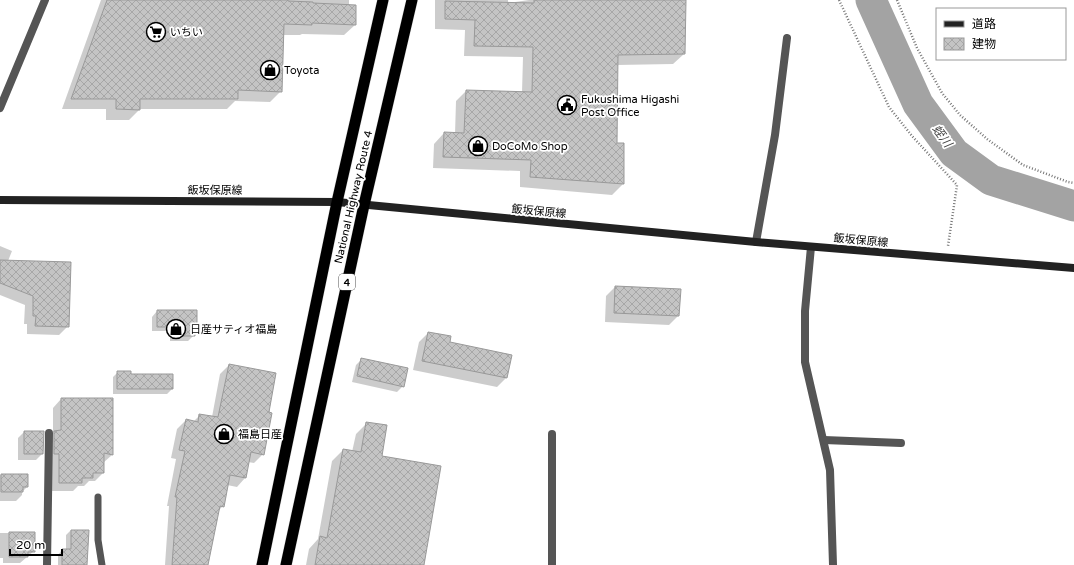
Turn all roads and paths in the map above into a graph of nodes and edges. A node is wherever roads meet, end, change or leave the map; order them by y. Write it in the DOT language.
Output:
graph roads {
  1 [pos="45,0"];
  2 [pos="383,0"];
  3 [pos="412,0"];
  4 [pos="839,0"];
  5 [pos="897,0"];
  6 [pos="787,38"];
  7 [pos="0,108"];
  8 [pos="1074,183"];
  9 [pos="0,200"];
  10 [pos="337,202"];
  11 [pos="364,205"];
  12 [pos="756,242"];
  13 [pos="811,247"];
  14 [pos="946,259"];
  15 [pos="1074,268"];
  16 [pos="49,433"];
  17 [pos="552,434"];
  18 [pos="824,440"];
  19 [pos="901,443"];
  20 [pos="98,497"];
  21 [pos="47,565"];
  22 [pos="102,565"];
  23 [pos="262,565"];
  24 [pos="286,565"];
  25 [pos="552,565"];
  26 [pos="834,565"];
  1 -- 7 [label="street"];
  2 -- 10 [label="highway, National Highway Route 4 / 4"];
  3 -- 11 [label="highway, National Highway Route 4 / 4"];
  4 -- 14 [label="path"];
  5 -- 8 [label="path"];
  6 -- 12 [label="street"];
  9 -- 10 [label="main road, 飯坂保原線"];
  10 -- 11 [label="main road, 飯坂保原線"];
  10 -- 23 [label="highway, National Highway Route 4 / 4"];
  11 -- 12 [label="main road, 飯坂保原線"];
  11 -- 24 [label="highway, National Highway Route 4 / 4"];
  12 -- 13 [label="main road, 飯坂保原線"];
  13 -- 14 [label="main road, 飯坂保原線"];
  13 -- 18 [label="street"];
  14 -- 15 [label="main road, 飯坂保原線"];
  16 -- 21 [label="street"];
  17 -- 25 [label="street"];
  18 -- 19 [label="street"];
  18 -- 26 [label="street"];
  20 -- 22 [label="lane"];
}
